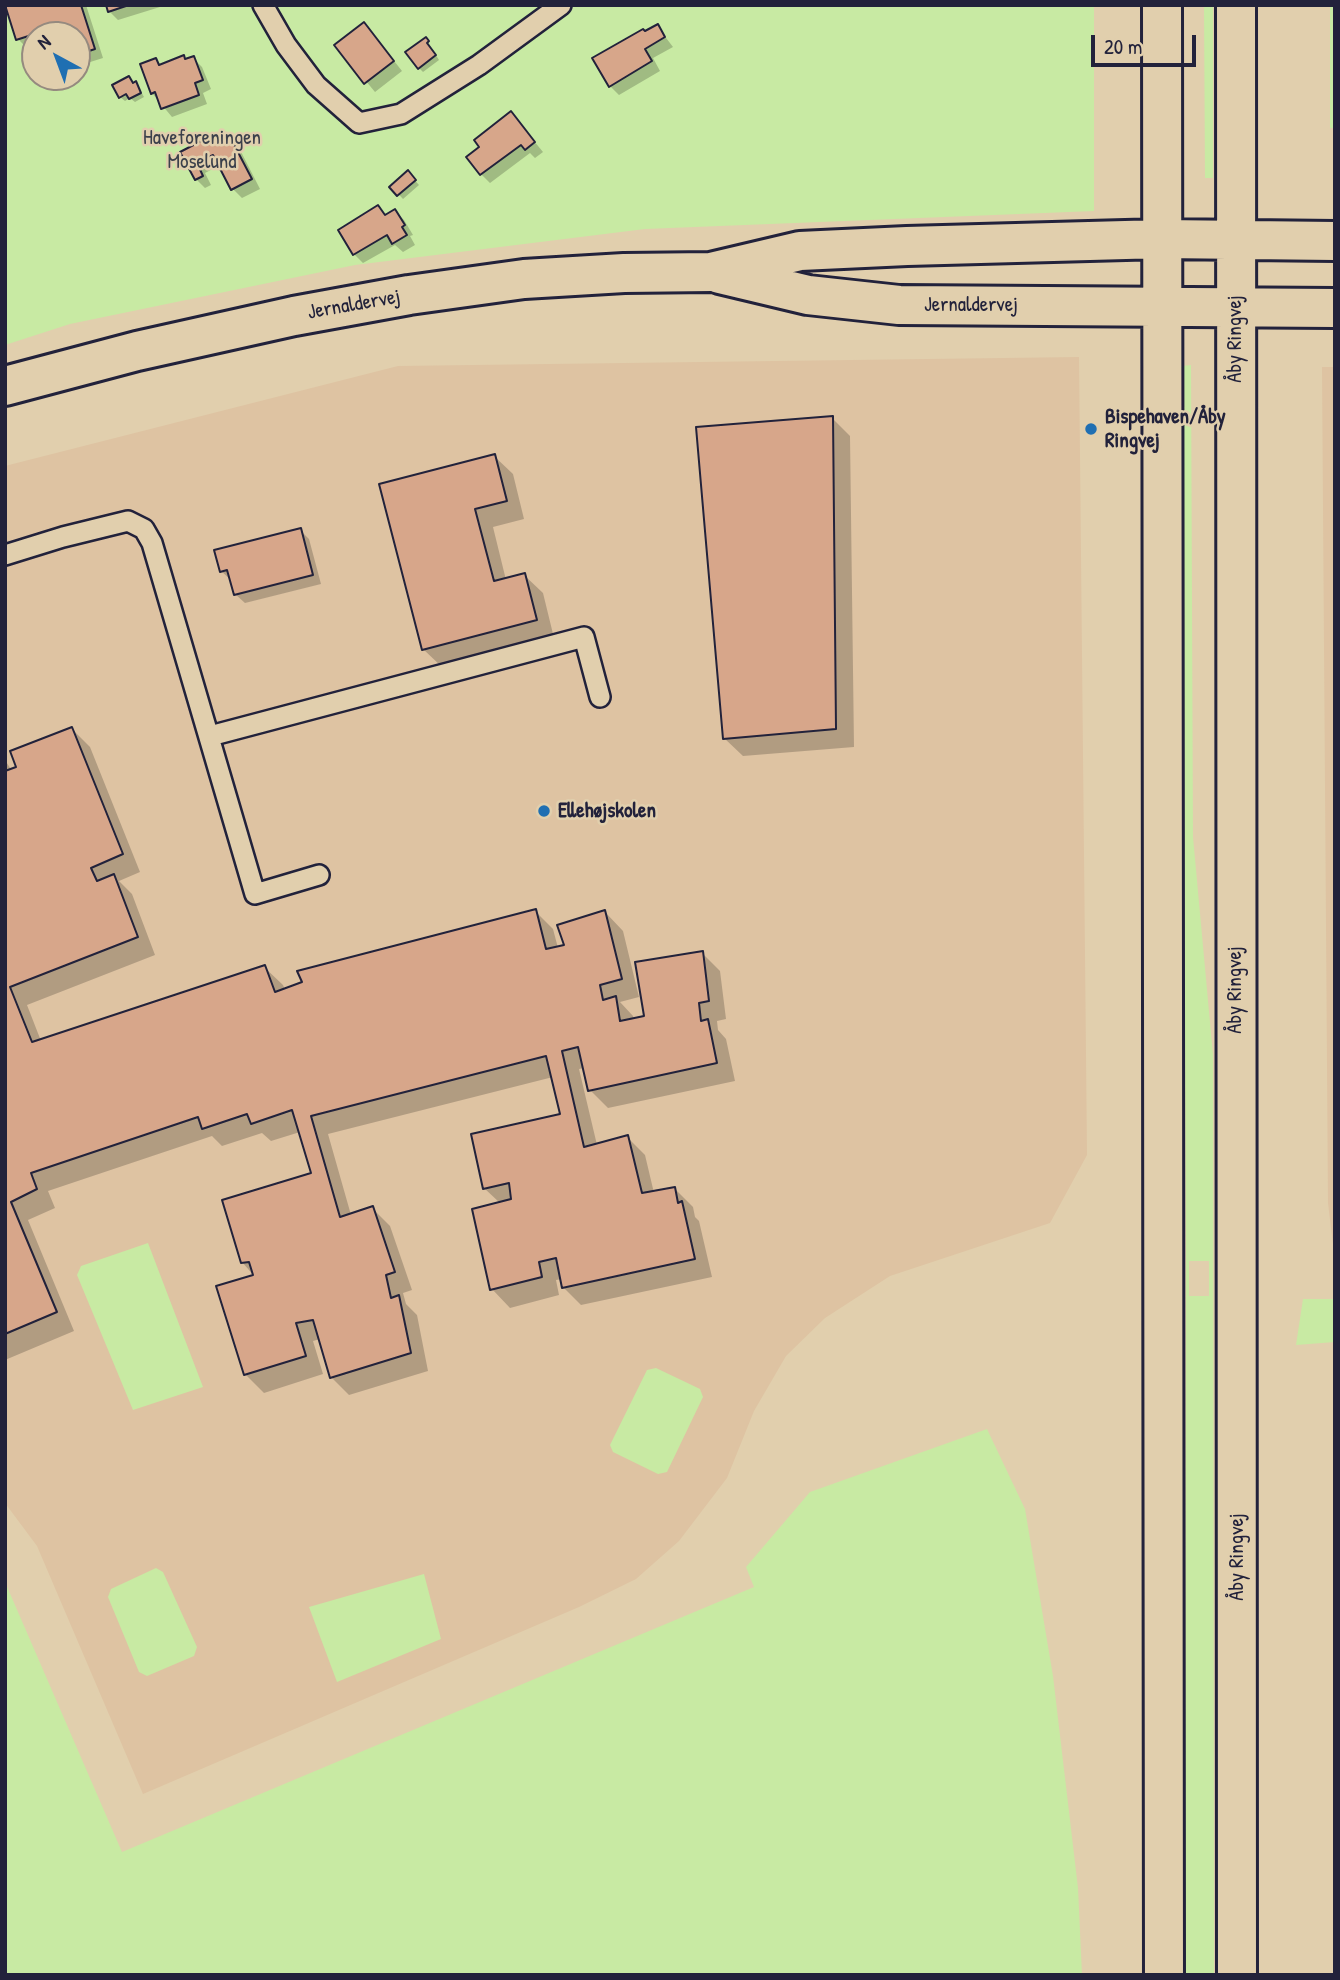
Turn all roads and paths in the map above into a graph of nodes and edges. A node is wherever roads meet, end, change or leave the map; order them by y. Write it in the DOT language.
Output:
graph roads {
  1 [pos="263,5"];
  2 [pos="561,5"];
  3 [pos="1162,5"];
  4 [pos="1236,5"];
  5 [pos="1162,239"];
  6 [pos="1235,240"];
  7 [pos="1335,241"];
  8 [pos="711,272"];
  9 [pos="1162,306"];
  10 [pos="1235,306"];
  11 [pos="1335,308"];
  12 [pos="5,386"];
  13 [pos="5,555"];
  14 [pos="600,697"];
  15 [pos="210,737"];
  16 [pos="319,875"];
  17 [pos="1164,1975"];
  18 [pos="1237,1975"];
  1 -- 2 [label="lane"];
  3 -- 5 [label="main road"];
  4 -- 6 [label="main road, Åby Ringvej"];
  5 -- 6 [label="main road, Jernaldervej"];
  5 -- 8 [label="main road, Jernaldervej"];
  5 -- 9 [label="main road"];
  6 -- 7 [label="main road, Jernaldervej"];
  6 -- 10 [label="main road, Åby Ringvej"];
  8 -- 9 [label="main road, Jernaldervej"];
  8 -- 12 [label="main road, Jernaldervej"];
  9 -- 10 [label="main road, Jernaldervej"];
  9 -- 17 [label="main road"];
  10 -- 11 [label="main road, Jernaldervej"];
  10 -- 18 [label="main road, Åby Ringvej"];
  13 -- 15 [label="lane"];
  14 -- 15 [label="lane"];
  15 -- 16 [label="lane"];
}
